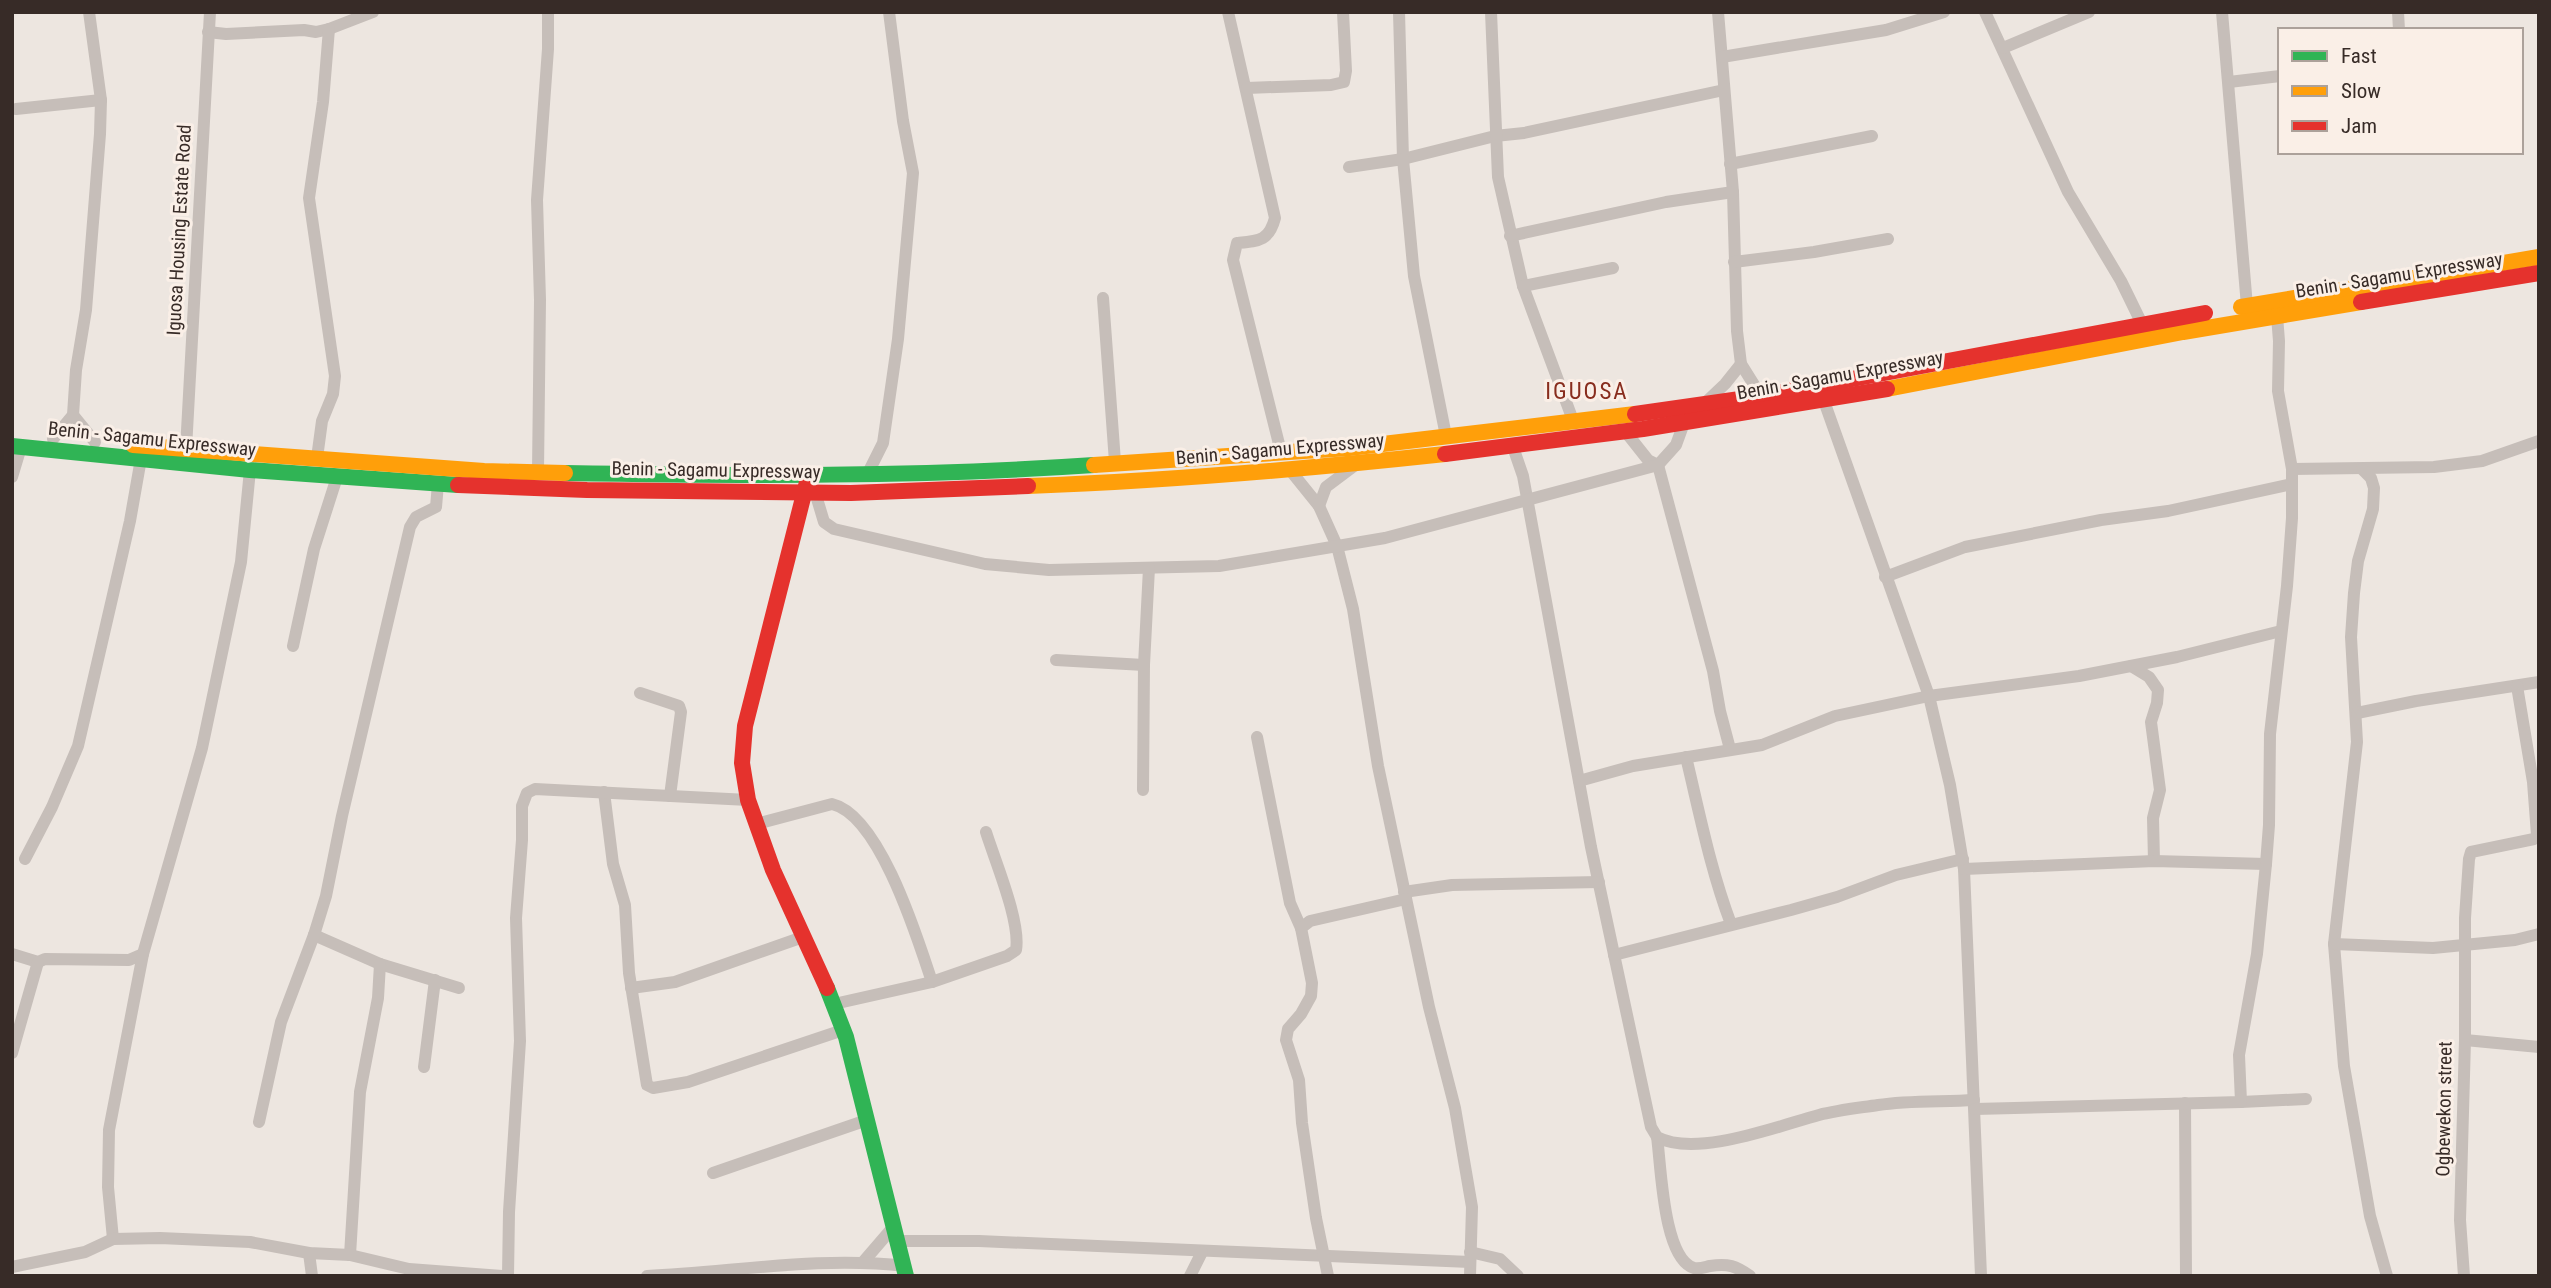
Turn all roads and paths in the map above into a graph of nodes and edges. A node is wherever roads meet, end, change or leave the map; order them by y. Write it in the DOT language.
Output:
graph roads {
  1 [pos="89,12"];
  2 [pos="210,12"];
  3 [pos="372,12"];
  4 [pos="548,12"];
  5 [pos="889,12"];
  6 [pos="1228,12"];
  7 [pos="1343,12"];
  8 [pos="1399,12"];
  9 [pos="1490,12"];
  10 [pos="1718,12"];
  11 [pos="1944,12"];
  12 [pos="1985,12"];
  13 [pos="2088,12"];
  14 [pos="2222,12"];
  15 [pos="329,29"];
  16 [pos="208,32"];
  17 [pos="2003,48"];
  18 [pos="1722,57"];
  19 [pos="2278,76"];
  20 [pos="2229,82"];
  21 [pos="1247,89"];
  22 [pos="1724,90"];
  23 [pos="100,100"];
  24 [pos="16,109"];
  25 [pos="1495,136"];
  26 [pos="1872,136"];
  27 [pos="1403,159"];
  28 [pos="1730,164"];
  29 [pos="1349,167"];
  30 [pos="1733,192"];
  31 [pos="1510,236"];
  32 [pos="1888,239"];
  33 [pos="2539,257"];
  34 [pos="1734,261"];
  35 [pos="1613,268"];
  36 [pos="2539,273"];
  37 [pos="1523,286"];
  38 [pos="1103,298"];
  39 [pos="2247,306"];
  40 [pos="2277,316"];
  41 [pos="2142,324"];
  42 [pos="1741,364"];
  43 [pos="1834,382"];
  44 [pos="1761,396"];
  45 [pos="1824,401"];
  46 [pos="1703,404"];
  47 [pos="73,415"];
  48 [pos="1574,423"];
  49 [pos="1684,423"];
  50 [pos="1625,431"];
  51 [pos="1446,436"];
  52 [pos="53,439"];
  53 [pos="2539,441"];
  54 [pos="15,442"];
  55 [pos="95,442"];
  56 [pos="1513,447"];
  57 [pos="186,449"];
  58 [pos="1282,452"];
  59 [pos="142,453"];
  60 [pos="317,458"];
  61 [pos="1115,462"];
  62 [pos="1357,463"];
  63 [pos="1658,465"];
  64 [pos="2292,469"];
  65 [pos="2362,469"];
  66 [pos="250,470"];
  67 [pos="1290,470"];
  68 [pos="538,471"];
  69 [pos="868,473"];
  70 [pos="808,474"];
  71 [pos="12,477"];
  72 [pos="337,477"];
  73 [pos="483,478"];
  74 [pos="438,484"];
  75 [pos="2292,484"];
  76 [pos="811,492"];
  77 [pos="1527,500"];
  78 [pos="1319,506"];
  79 [pos="1337,546"];
  80 [pos="1149,568"];
  81 [pos="1885,577"];
  82 [pos="2281,631"];
  83 [pos="293,646"];
  84 [pos="1056,660"];
  85 [pos="1144,665"];
  86 [pos="2132,666"];
  87 [pos="2539,682"];
  88 [pos="2517,686"];
  89 [pos="640,693"];
  90 [pos="1929,696"];
  91 [pos="2357,713"];
  92 [pos="1257,737"];
  93 [pos="1730,749"];
  94 [pos="1686,757"];
  95 [pos="1579,781"];
  96 [pos="1143,790"];
  97 [pos="604,792"];
  98 [pos="670,796"];
  99 [pos="748,800"];
  100 [pos="756,824"];
  101 [pos="986,832"];
  102 [pos="25,859"];
  103 [pos="2154,861"];
  104 [pos="1963,864"];
  105 [pos="2266,864"];
  106 [pos="1599,882"];
  107 [pos="1405,895"];
  108 [pos="1731,924"];
  109 [pos="1301,928"];
  110 [pos="2539,934"];
  111 [pos="314,935"];
  112 [pos="803,937"];
  113 [pos="2334,944"];
  114 [pos="2465,944"];
  115 [pos="12,954"];
  116 [pos="143,954"];
  117 [pos="1614,955"];
  118 [pos="38,962"];
  119 [pos="380,964"];
  120 [pos="435,980"];
  121 [pos="932,982"];
  122 [pos="459,988"];
  123 [pos="631,988"];
  124 [pos="834,1004"];
  125 [pos="843,1030"];
  126 [pos="2465,1040"];
  127 [pos="2539,1046"];
  128 [pos="12,1053"];
  129 [pos="424,1067"];
  130 [pos="2306,1099"];
  131 [pos="2241,1102"];
  132 [pos="2185,1103"];
  133 [pos="1974,1104"];
  134 [pos="867,1120"];
  135 [pos="259,1122"];
  136 [pos="1657,1137"];
  137 [pos="713,1173"];
  138 [pos="896,1233"];
  139 [pos="113,1239"];
  140 [pos="1202,1252"];
  141 [pos="309,1253"];
  142 [pos="350,1255"];
  143 [pos="1324,1255"];
  144 [pos="1470,1257"];
  145 [pos="864,1261"];
  146 [pos="15,1263"];
  147 [pos="756,1271"];
  148 [pos="906,1271"];
  149 [pos="1697,1272"];
  150 [pos="432,1273"];
  151 [pos="312,1276"];
  152 [pos="502,1276"];
  153 [pos="508,1276"];
  154 [pos="647,1276"];
  155 [pos="1190,1276"];
  156 [pos="1328,1276"];
  157 [pos="1470,1276"];
  158 [pos="1518,1276"];
  159 [pos="1750,1276"];
  160 [pos="1981,1276"];
  161 [pos="2186,1276"];
  162 [pos="2387,1276"];
  163 [pos="2464,1276"];
  1 -- 23 [label="street"];
  2 -- 16 [label="street, Iguosa Housing Estate Road"];
  3 -- 15 [label="street"];
  4 -- 68 [label="street"];
  5 -- 69 [label="street"];
  6 -- 21 [label="street"];
  7 -- 21 [label="street"];
  8 -- 27 [label="street"];
  9 -- 25 [label="street"];
  10 -- 18 [label="street"];
  11 -- 18 [label="street"];
  12 -- 17 [label="street"];
  13 -- 17 [label="street"];
  14 -- 20 [label="street"];
  15 -- 16 [label="street"];
  15 -- 60 [label="street"];
  16 -- 57 [label="street, Iguosa Housing Estate Road"];
  17 -- 41 [label="street"];
  18 -- 22 [label="street"];
  19 -- 20 [label="street"];
  20 -- 39 [label="street"];
  21 -- 58 [label="street"];
  22 -- 25 [label="street"];
  22 -- 28 [label="street"];
  23 -- 24 [label="street"];
  23 -- 47 [label="street"];
  25 -- 27 [label="street"];
  25 -- 31 [label="street"];
  26 -- 28 [label="street"];
  27 -- 29 [label="street"];
  27 -- 51 [label="street"];
  28 -- 30 [label="street"];
  30 -- 31 [label="street"];
  30 -- 34 [label="street"];
  31 -- 37 [label="street"];
  32 -- 34 [label="street"];
  33 -- 39 [label="main road"];
  34 -- 42 [label="street"];
  35 -- 37 [label="street"];
  36 -- 40 [label="main road, Benin - Sagamu Expressway"];
  37 -- 48 [label="street"];
  38 -- 61 [label="street"];
  39 -- 41 [label="main road"];
  40 -- 45 [label="main road, Benin - Sagamu Expressway"];
  40 -- 64 [label="street"];
  41 -- 43 [label="main road"];
  42 -- 44 [label="street"];
  42 -- 46 [label="street"];
  43 -- 44 [label="main road"];
  43 -- 45 [label="street"];
  44 -- 46 [label="main road"];
  45 -- 49 [label="main road, Benin - Sagamu Expressway"];
  45 -- 81 [label="street"];
  46 -- 48 [label="main road"];
  47 -- 52 [label="street"];
  47 -- 55 [label="street"];
  48 -- 51 [label="main road"];
  49 -- 50 [label="main road, Benin - Sagamu Expressway"];
  49 -- 63 [label="street"];
  50 -- 56 [label="main road, Benin - Sagamu Expressway"];
  50 -- 63 [label="street"];
  51 -- 58 [label="main road"];
  52 -- 54 [label="main road"];
  52 -- 55 [label="main road"];
  53 -- 65 [label="street"];
  54 -- 59 [label="main road, Benin - Sagamu Expressway"];
  54 -- 71 [label="street"];
  55 -- 59 [label="main road"];
  56 -- 62 [label="main road, Benin - Sagamu Expressway"];
  56 -- 77 [label="street"];
  57 -- 59 [label="main road"];
  57 -- 60 [label="main road"];
  58 -- 61 [label="main road"];
  59 -- 66 [label="main road, Benin - Sagamu Expressway"];
  59 -- 102 [label="street"];
  60 -- 73 [label="main road"];
  61 -- 69 [label="main road"];
  62 -- 67 [label="main road, Benin - Sagamu Expressway"];
  62 -- 78 [label="street"];
  63 -- 77 [label="street"];
  63 -- 93 [label="street"];
  64 -- 65 [label="street"];
  64 -- 75 [label="street"];
  65 -- 91 [label="street"];
  66 -- 72 [label="main road, Benin - Sagamu Expressway"];
  66 -- 116 [label="street"];
  67 -- 76 [label="main road, Benin - Sagamu Expressway"];
  67 -- 78 [label="street"];
  68 -- 70 [label="main road"];
  68 -- 73 [label="main road"];
  69 -- 70 [label="main road"];
  70 -- 76 [label="main road"];
  72 -- 74 [label="main road, Benin - Sagamu Expressway"];
  72 -- 83 [label="street"];
  73 -- 74 [label="main road, Benin - Sagamu Expressway"];
  73 -- 76 [label="main road, Benin - Sagamu Expressway"];
  74 -- 111 [label="street"];
  75 -- 81 [label="street"];
  75 -- 82 [label="street"];
  76 -- 80 [label="street"];
  76 -- 99 [label="main road"];
  77 -- 79 [label="street"];
  77 -- 95 [label="street"];
  78 -- 79 [label="street"];
  79 -- 80 [label="street"];
  79 -- 107 [label="street"];
  80 -- 85 [label="street"];
  81 -- 90 [label="street"];
  82 -- 86 [label="street"];
  82 -- 105 [label="street"];
  84 -- 85 [label="street"];
  85 -- 96 [label="street"];
  86 -- 90 [label="street"];
  86 -- 103 [label="street"];
  87 -- 88 [label="street"];
  88 -- 91 [label="street"];
  88 -- 114 [label="street, Ogbewekon street"];
  89 -- 98 [label="street"];
  90 -- 93 [label="street"];
  90 -- 104 [label="street"];
  91 -- 113 [label="street"];
  92 -- 109 [label="street"];
  93 -- 94 [label="street"];
  94 -- 95 [label="street"];
  94 -- 108 [label="street"];
  95 -- 106 [label="street"];
  97 -- 98 [label="street"];
  97 -- 123 [label="street"];
  97 -- 153 [label="street"];
  98 -- 99 [label="street"];
  99 -- 100 [label="main road"];
  100 -- 112 [label="main road"];
  100 -- 121 [label="street"];
  101 -- 121 [label="street"];
  103 -- 104 [label="street"];
  103 -- 105 [label="street"];
  104 -- 108 [label="street"];
  104 -- 133 [label="street"];
  105 -- 131 [label="street"];
  106 -- 107 [label="street"];
  106 -- 117 [label="street"];
  107 -- 109 [label="street"];
  107 -- 144 [label="street"];
  108 -- 117 [label="street"];
  109 -- 143 [label="street"];
  110 -- 114 [label="street"];
  111 -- 119 [label="street"];
  111 -- 135 [label="street"];
  112 -- 123 [label="street"];
  112 -- 124 [label="main road"];
  113 -- 114 [label="street"];
  113 -- 162 [label="street"];
  114 -- 126 [label="street, Ogbewekon street"];
  115 -- 118 [label="street"];
  116 -- 118 [label="street"];
  116 -- 139 [label="street"];
  117 -- 136 [label="street"];
  118 -- 128 [label="street"];
  119 -- 120 [label="street"];
  119 -- 142 [label="street"];
  120 -- 122 [label="street"];
  120 -- 129 [label="street"];
  121 -- 124 [label="street"];
  123 -- 125 [label="street"];
  124 -- 125 [label="main road"];
  125 -- 134 [label="main road"];
  126 -- 127 [label="street"];
  126 -- 163 [label="street, Ogbewekon street"];
  130 -- 131 [label="street"];
  131 -- 132 [label="street"];
  132 -- 133 [label="street"];
  132 -- 161 [label="street"];
  133 -- 136 [label="street"];
  133 -- 160 [label="street"];
  134 -- 137 [label="street"];
  134 -- 138 [label="main road"];
  136 -- 149 [label="street"];
  138 -- 140 [label="street"];
  138 -- 145 [label="street"];
  138 -- 148 [label="main road"];
  139 -- 141 [label="street"];
  139 -- 146 [label="street"];
  140 -- 143 [label="street"];
  140 -- 155 [label="street"];
  141 -- 142 [label="street"];
  141 -- 151 [label="street"];
  142 -- 150 [label="street"];
  143 -- 144 [label="street"];
  143 -- 156 [label="street"];
  144 -- 157 [label="street"];
  144 -- 158 [label="street"];
  145 -- 147 [label="street"];
  145 -- 148 [label="street"];
  147 -- 154 [label="street"];
  149 -- 159 [label="street"];
  150 -- 152 [label="street"];
}
